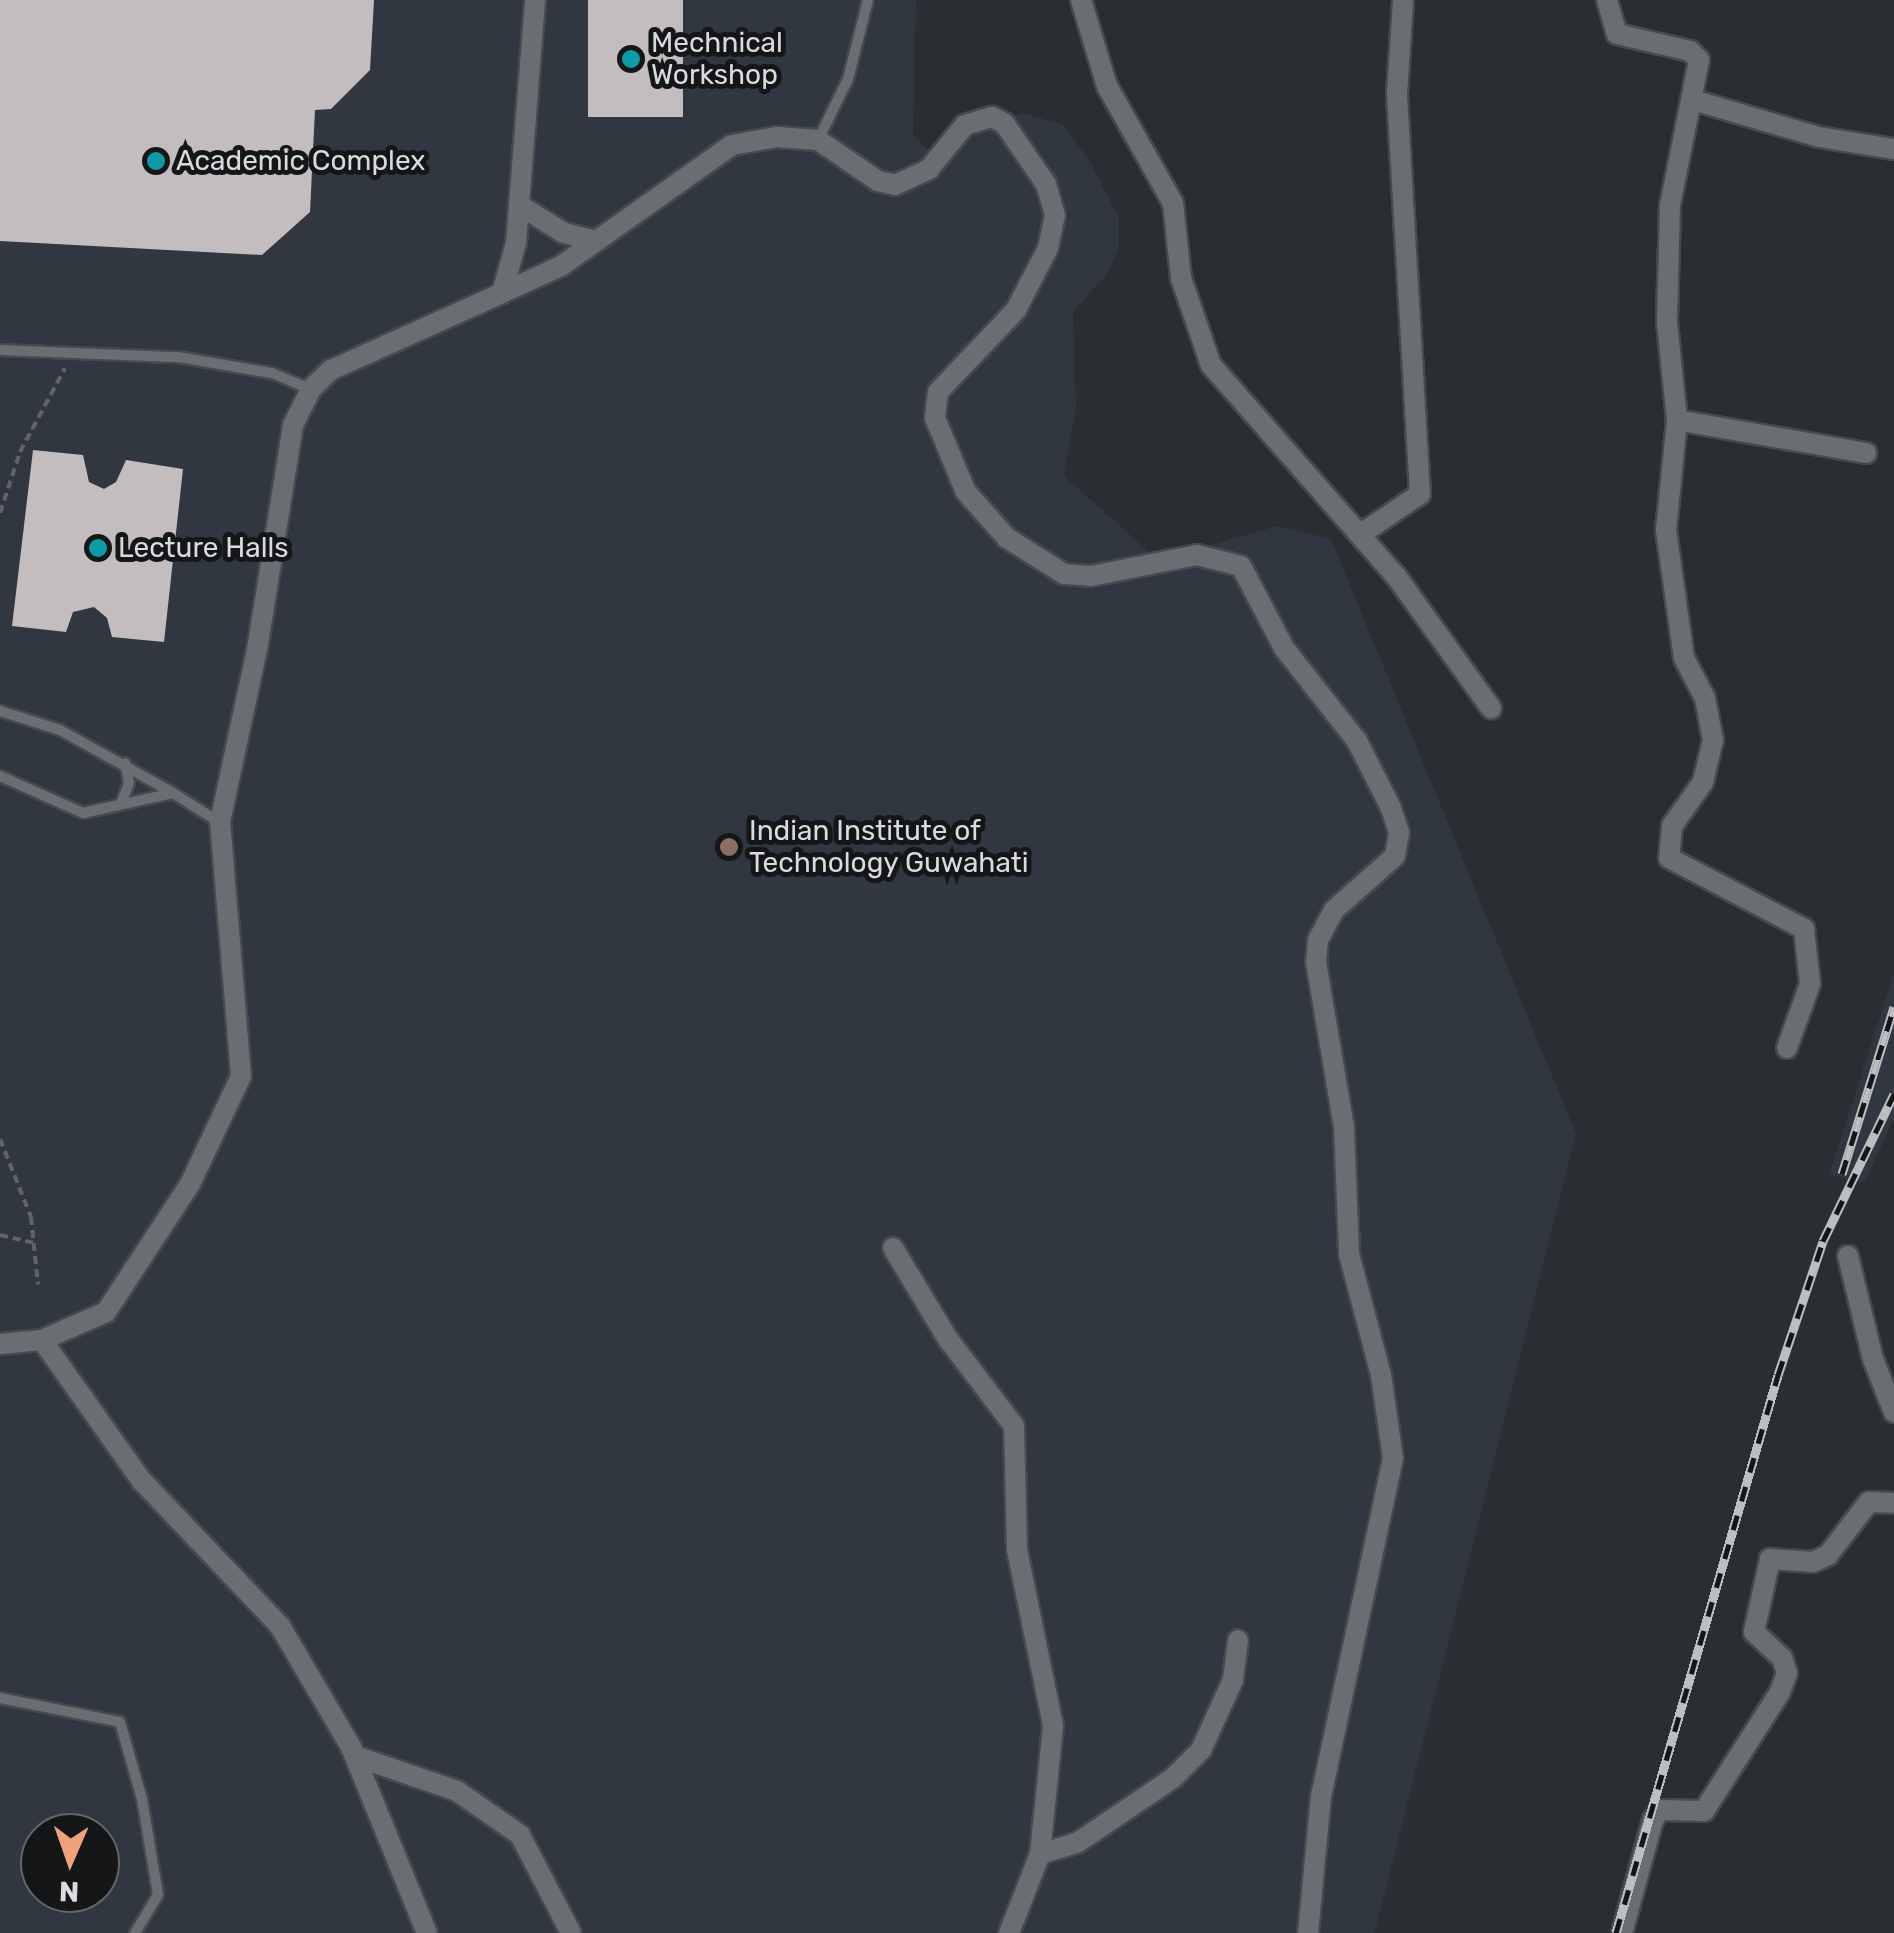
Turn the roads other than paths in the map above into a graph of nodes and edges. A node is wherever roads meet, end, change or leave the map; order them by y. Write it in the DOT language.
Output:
graph roads {
  1 [pos="535,0"];
  2 [pos="868,0"];
  3 [pos="1081,0"];
  4 [pos="1404,0"];
  5 [pos="1607,0"];
  6 [pos="1693,100"];
  7 [pos="818,140"];
  8 [pos="1894,149"];
  9 [pos="519,205"];
  10 [pos="593,240"];
  11 [pos="502,293"];
  12 [pos="0,350"];
  13 [pos="311,390"];
  14 [pos="1677,420"];
  15 [pos="1866,453"];
  16 [pos="1361,534"];
  17 [pos="1491,708"];
  18 [pos="0,712"];
  19 [pos="125,763"];
  20 [pos="0,776"];
  21 [pos="174,793"];
  22 [pos="120,804"];
  23 [pos="220,822"];
  24 [pos="1787,1048"];
  25 [pos="893,1248"];
  26 [pos="1848,1256"];
  27 [pos="42,1340"];
  28 [pos="0,1344"];
  29 [pos="1894,1412"];
  30 [pos="1894,1503"];
  31 [pos="1238,1640"];
  32 [pos="0,1698"];
  33 [pos="355,1756"];
  34 [pos="1040,1854"];
  35 [pos="136,1933"];
  36 [pos="427,1933"];
  37 [pos="571,1933"];
  38 [pos="1009,1933"];
  39 [pos="1308,1933"];
  40 [pos="1622,1933"];
  1 -- 9 [label="street"];
  2 -- 7 [label="lane"];
  3 -- 16 [label="street"];
  4 -- 16 [label="street"];
  5 -- 6 [label="street"];
  6 -- 8 [label="street"];
  6 -- 14 [label="street"];
  7 -- 10 [label="street"];
  7 -- 39 [label="street"];
  9 -- 10 [label="street"];
  9 -- 11 [label="street"];
  10 -- 11 [label="street"];
  11 -- 13 [label="street"];
  12 -- 13 [label="lane"];
  13 -- 23 [label="street"];
  14 -- 15 [label="street"];
  14 -- 24 [label="street"];
  16 -- 17 [label="street"];
  18 -- 19 [label="lane"];
  19 -- 21 [label="lane"];
  19 -- 22 [label="lane"];
  20 -- 22 [label="lane"];
  21 -- 22 [label="lane"];
  21 -- 23 [label="lane"];
  23 -- 27 [label="street"];
  25 -- 34 [label="street"];
  26 -- 29 [label="street"];
  27 -- 28 [label="street"];
  27 -- 33 [label="street"];
  30 -- 40 [label="street"];
  31 -- 34 [label="street"];
  32 -- 35 [label="lane"];
  33 -- 36 [label="street"];
  33 -- 37 [label="street"];
  34 -- 38 [label="street"];
}
